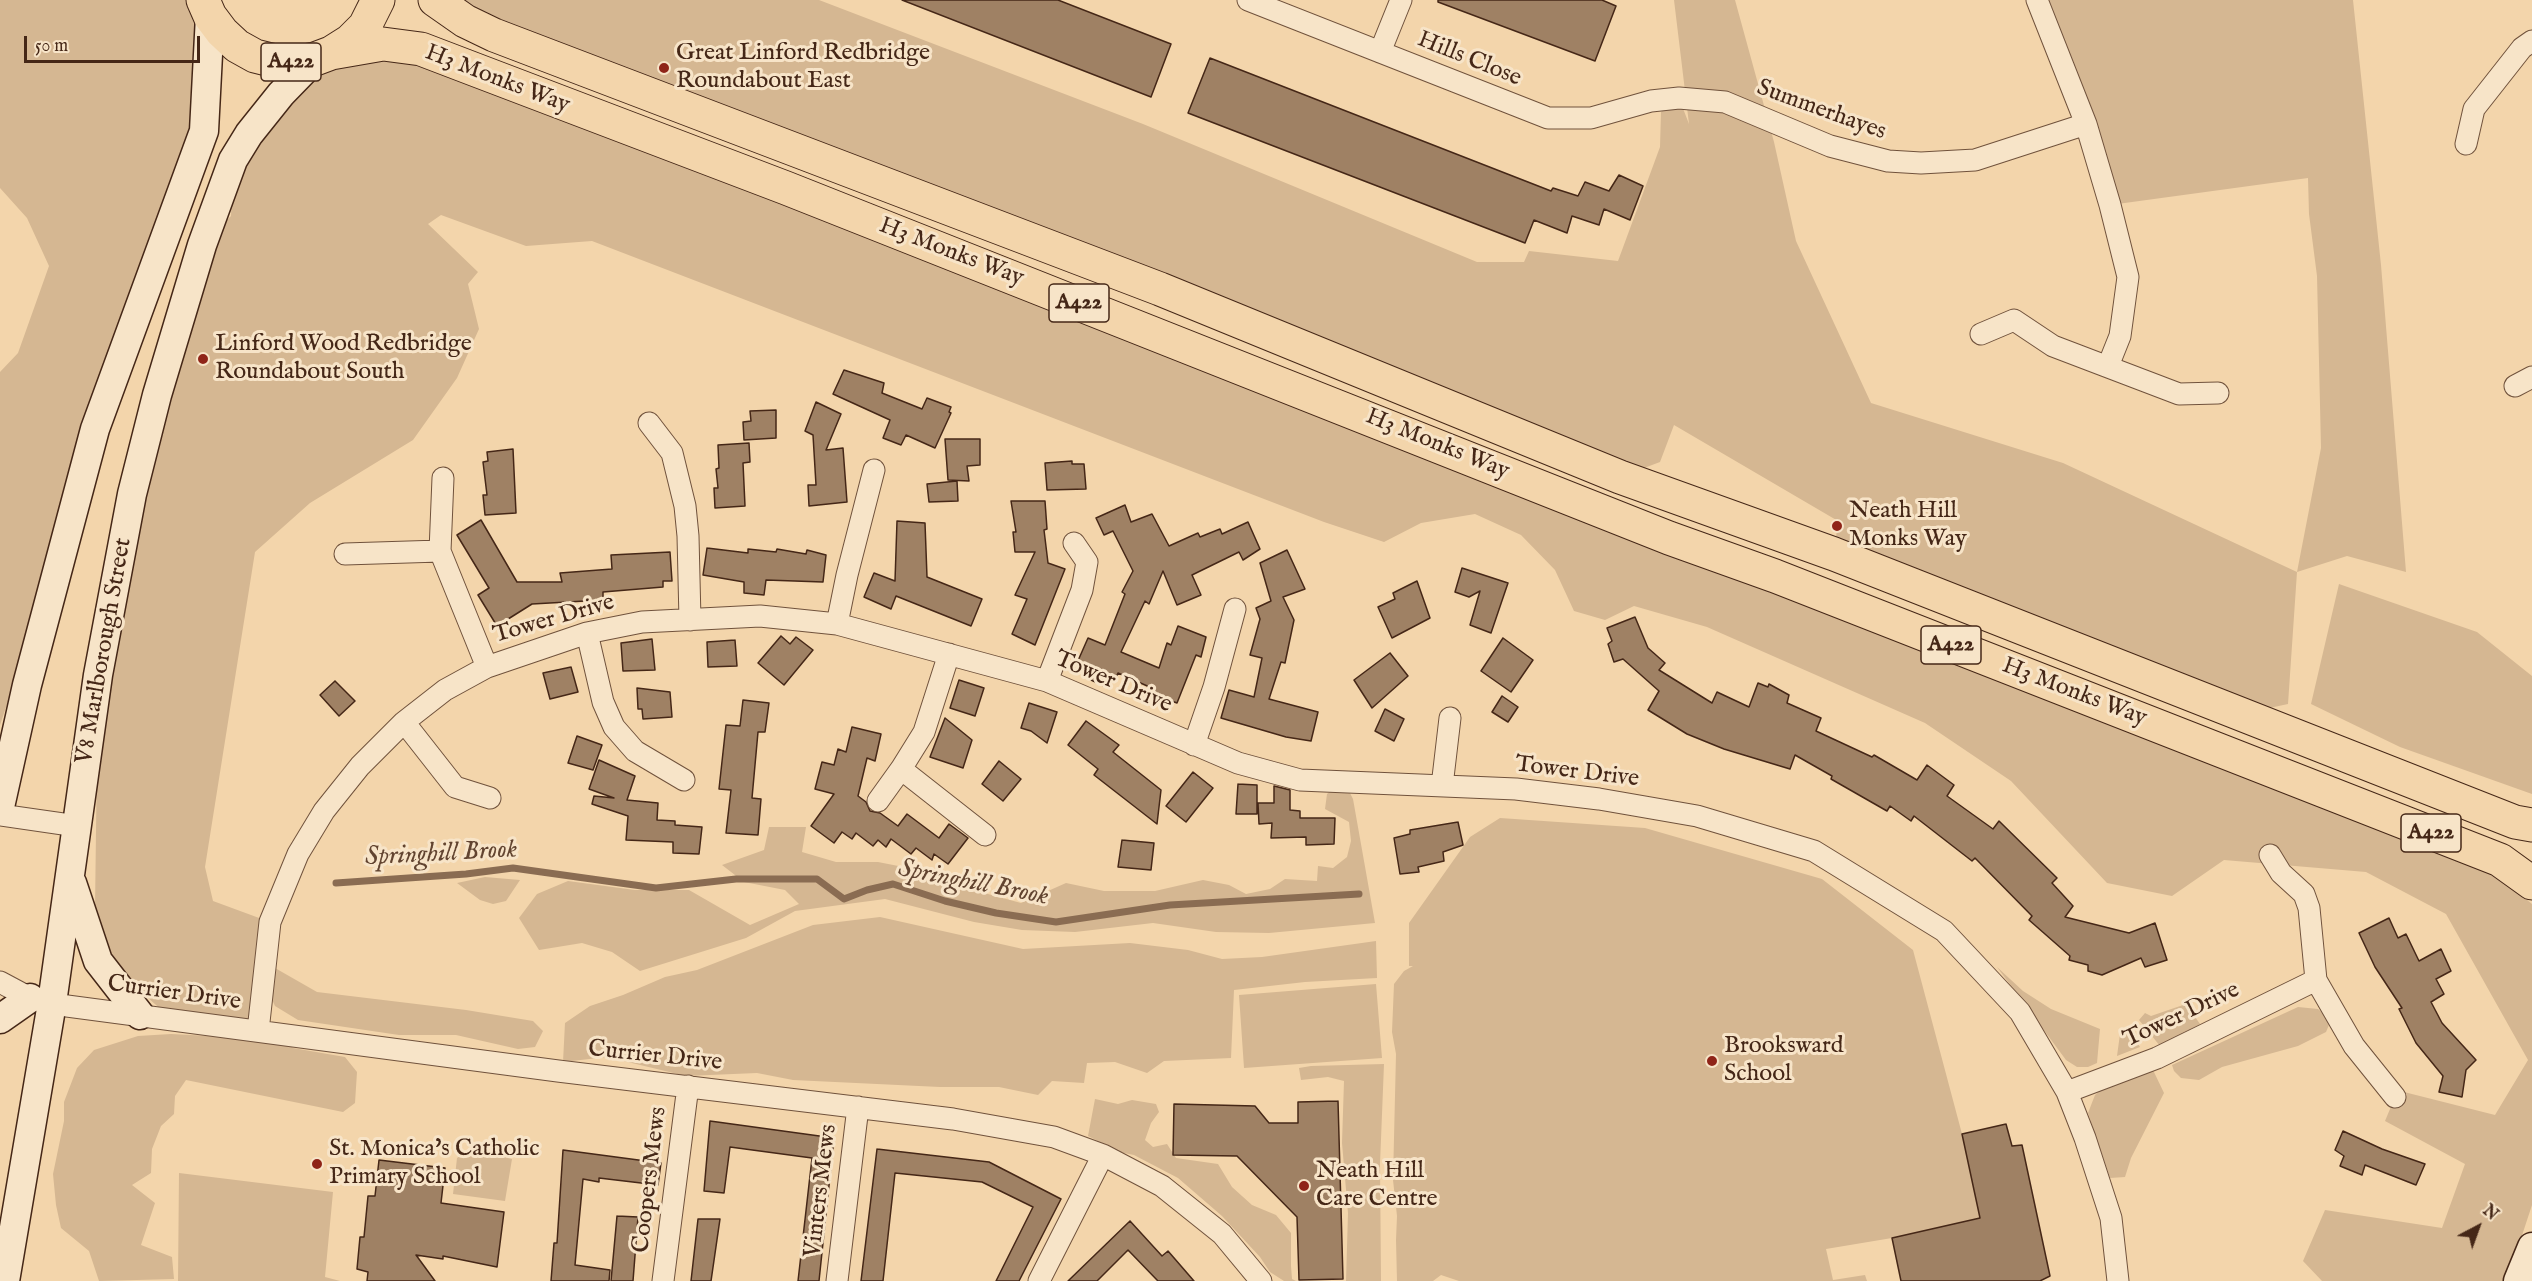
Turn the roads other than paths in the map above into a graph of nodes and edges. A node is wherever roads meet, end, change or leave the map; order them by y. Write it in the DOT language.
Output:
graph roads {
  1 [pos="378,0"];
  2 [pos="435,0"];
  3 [pos="1248,0"];
  4 [pos="1401,0"];
  5 [pos="2037,0"];
  6 [pos="206,8"];
  7 [pos="2532,41"];
  8 [pos="1380,52"];
  9 [pos="323,56"];
  10 [pos="1679,98"];
  11 [pos="2086,124"];
  12 [pos="2466,144"];
  13 [pos="1981,334"];
  14 [pos="2108,366"];
  15 [pos="2218,393"];
  16 [pos="649,423"];
  17 [pos="874,470"];
  18 [pos="443,478"];
  19 [pos="1074,543"];
  20 [pos="440,551"];
  21 [pos="345,554"];
  22 [pos="1235,609"];
  23 [pos="690,620"];
  24 [pos="837,624"];
  25 [pos="587,633"];
  26 [pos="949,654"];
  27 [pos="488,667"];
  28 [pos="1047,681"];
  29 [pos="1450,718"];
  30 [pos="404,722"];
  31 [pos="1194,745"];
  32 [pos="901,769"];
  33 [pos="684,780"];
  34 [pos="1442,786"];
  35 [pos="490,798"];
  36 [pos="878,801"];
  37 [pos="0,807"];
  38 [pos="0,814"];
  39 [pos="2532,825"];
  40 [pos="77,826"];
  41 [pos="985,835"];
  42 [pos="2270,855"];
  43 [pos="71,878"];
  44 [pos="2532,883"];
  45 [pos="2316,980"];
  46 [pos="0,982"];
  47 [pos="41,1000"];
  48 [pos="140,1015"];
  49 [pos="0,1019"];
  50 [pos="258,1031"];
  51 [pos="688,1086"];
  52 [pos="2067,1092"];
  53 [pos="2395,1097"];
  54 [pos="858,1107"];
  55 [pos="1103,1155"];
  56 [pos="2532,1247"];
  57 [pos="5,1281"];
  58 [pos="663,1281"];
  59 [pos="837,1281"];
  60 [pos="1039,1281"];
  61 [pos="1261,1281"];
  62 [pos="2118,1281"];
  63 [pos="2518,1281"];
  1 -- 9 [label="main road, A422"];
  2 -- 39 [label="main road, H3 Monks Way / A422"];
  3 -- 8 [label="street, Hills Close"];
  4 -- 8 [label="street"];
  5 -- 11 [label="street"];
  6 -- 9 [label="main road, A422"];
  6 -- 37 [label="main road"];
  7 -- 12 [label="street"];
  8 -- 10 [label="street, Hills Close"];
  9 -- 40 [label="main road, V8 Marlborough Street"];
  9 -- 44 [label="main road, H3 Monks Way / A422"];
  10 -- 11 [label="street, Summerhayes"];
  11 -- 14 [label="street"];
  13 -- 14 [label="street"];
  14 -- 15 [label="street"];
  16 -- 23 [label="street"];
  17 -- 24 [label="street"];
  18 -- 20 [label="street"];
  19 -- 28 [label="street"];
  20 -- 21 [label="street"];
  20 -- 27 [label="street"];
  22 -- 31 [label="street"];
  23 -- 24 [label="street, Tower Drive"];
  23 -- 25 [label="street, Tower Drive"];
  24 -- 26 [label="street, Tower Drive"];
  25 -- 27 [label="street, Tower Drive"];
  25 -- 33 [label="street"];
  26 -- 28 [label="street, Tower Drive"];
  26 -- 32 [label="street"];
  27 -- 30 [label="street, Tower Drive"];
  28 -- 31 [label="street, Tower Drive"];
  29 -- 34 [label="street"];
  30 -- 35 [label="street"];
  30 -- 50 [label="street, Tower Drive"];
  31 -- 34 [label="street, Tower Drive"];
  32 -- 36 [label="street"];
  32 -- 41 [label="street"];
  34 -- 52 [label="street, Tower Drive"];
  38 -- 40 [label="street"];
  40 -- 43 [label="main road, V8 Marlborough Street"];
  42 -- 45 [label="street"];
  43 -- 47 [label="main road, V8 Marlborough Street"];
  43 -- 48 [label="main road"];
  45 -- 52 [label="street, Tower Drive"];
  45 -- 53 [label="street"];
  46 -- 47 [label="street, Currier Drive"];
  47 -- 48 [label="street, Currier Drive"];
  47 -- 49 [label="main road"];
  47 -- 57 [label="main road, V8 Marlborough Street"];
  48 -- 50 [label="street, Currier Drive"];
  50 -- 51 [label="street, Currier Drive"];
  51 -- 54 [label="street, Currier Drive"];
  51 -- 58 [label="street, Coopers Mews"];
  52 -- 62 [label="street, Tower Drive"];
  54 -- 55 [label="street, Currier Drive"];
  54 -- 59 [label="street, Vinters Mews"];
  55 -- 60 [label="street"];
  55 -- 61 [label="street, Currier Drive"];
  56 -- 63 [label="main road"];
}
